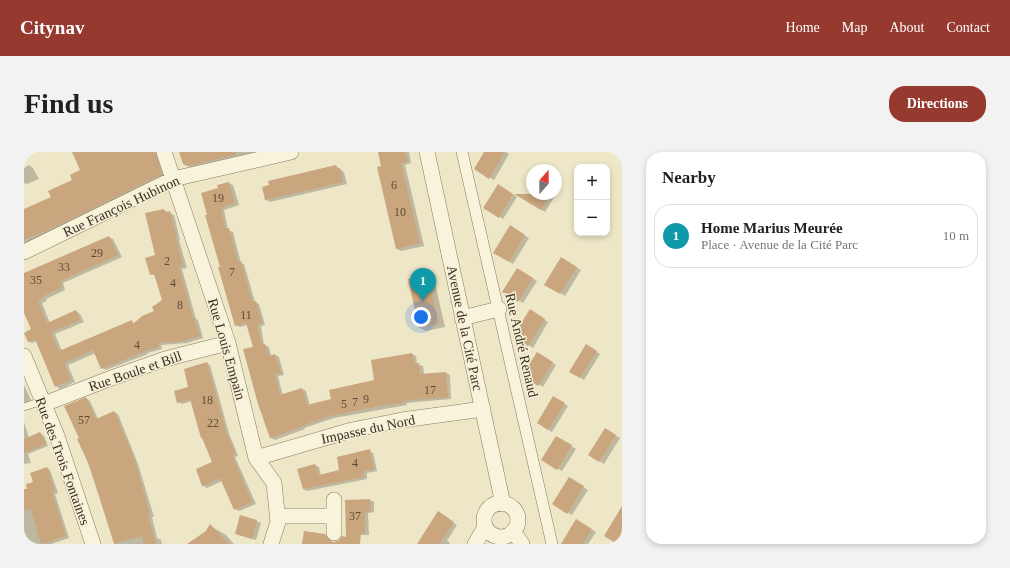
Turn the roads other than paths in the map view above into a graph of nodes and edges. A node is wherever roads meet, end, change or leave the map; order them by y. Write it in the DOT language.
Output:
graph roads {
  1 [pos="164,152"];
  2 [pos="291,152"];
  3 [pos="426,152"];
  4 [pos="462,152"];
  5 [pos="173,179"];
  6 [pos="24,252"];
  7 [pos="499,309"];
  8 [pos="462,318"];
  9 [pos="228,342"];
  10 [pos="24,356"];
  11 [pos="43,403"];
  12 [pos="24,407"];
  13 [pos="483,409"];
  14 [pos="256,458"];
  15 [pos="334,500"];
  16 [pos="503,504"];
  17 [pos="277,516"];
  18 [pos="334,516"];
  19 [pos="485,527"];
  20 [pos="513,531"];
  21 [pos="334,533"];
  22 [pos="92,544"];
  23 [pos="271,544"];
  24 [pos="474,544"];
  25 [pos="522,544"];
  26 [pos="552,544"];
  1 -- 5 [label="street, Rue Louis Empain"];
  2 -- 5 [label="street, Rue François Hubinon"];
  3 -- 8 [label="street, Avenue de la Cité Parc"];
  4 -- 7 [label="street, Rue André Renaud"];
  5 -- 6 [label="street, Rue François Hubinon"];
  5 -- 9 [label="street, Rue Louis Empain"];
  7 -- 8 [label="street"];
  7 -- 26 [label="street, Rue André Renaud"];
  8 -- 13 [label="street, Avenue de la Cité Parc"];
  9 -- 11 [label="street, Rue Boule et Bill"];
  9 -- 14 [label="street, Rue Louis Empain"];
  10 -- 11 [label="street, Rue des Trois Fontaines"];
  11 -- 12 [label="lane"];
  11 -- 22 [label="street, Rue des Trois Fontaines"];
  13 -- 14 [label="street, Impasse du Nord"];
  13 -- 16 [label="street, Avenue de la Cité Parc"];
  14 -- 17 [label="street, Rue Louis Empain"];
  15 -- 18 [label="street"];
  16 -- 19 [label="street"];
  16 -- 20 [label="street"];
  17 -- 18 [label="street"];
  17 -- 23 [label="street, Rue Louis Empain"];
  18 -- 21 [label="street"];
  19 -- 20 [label="street"];
  19 -- 24 [label="street"];
  20 -- 25 [label="street"];
}
